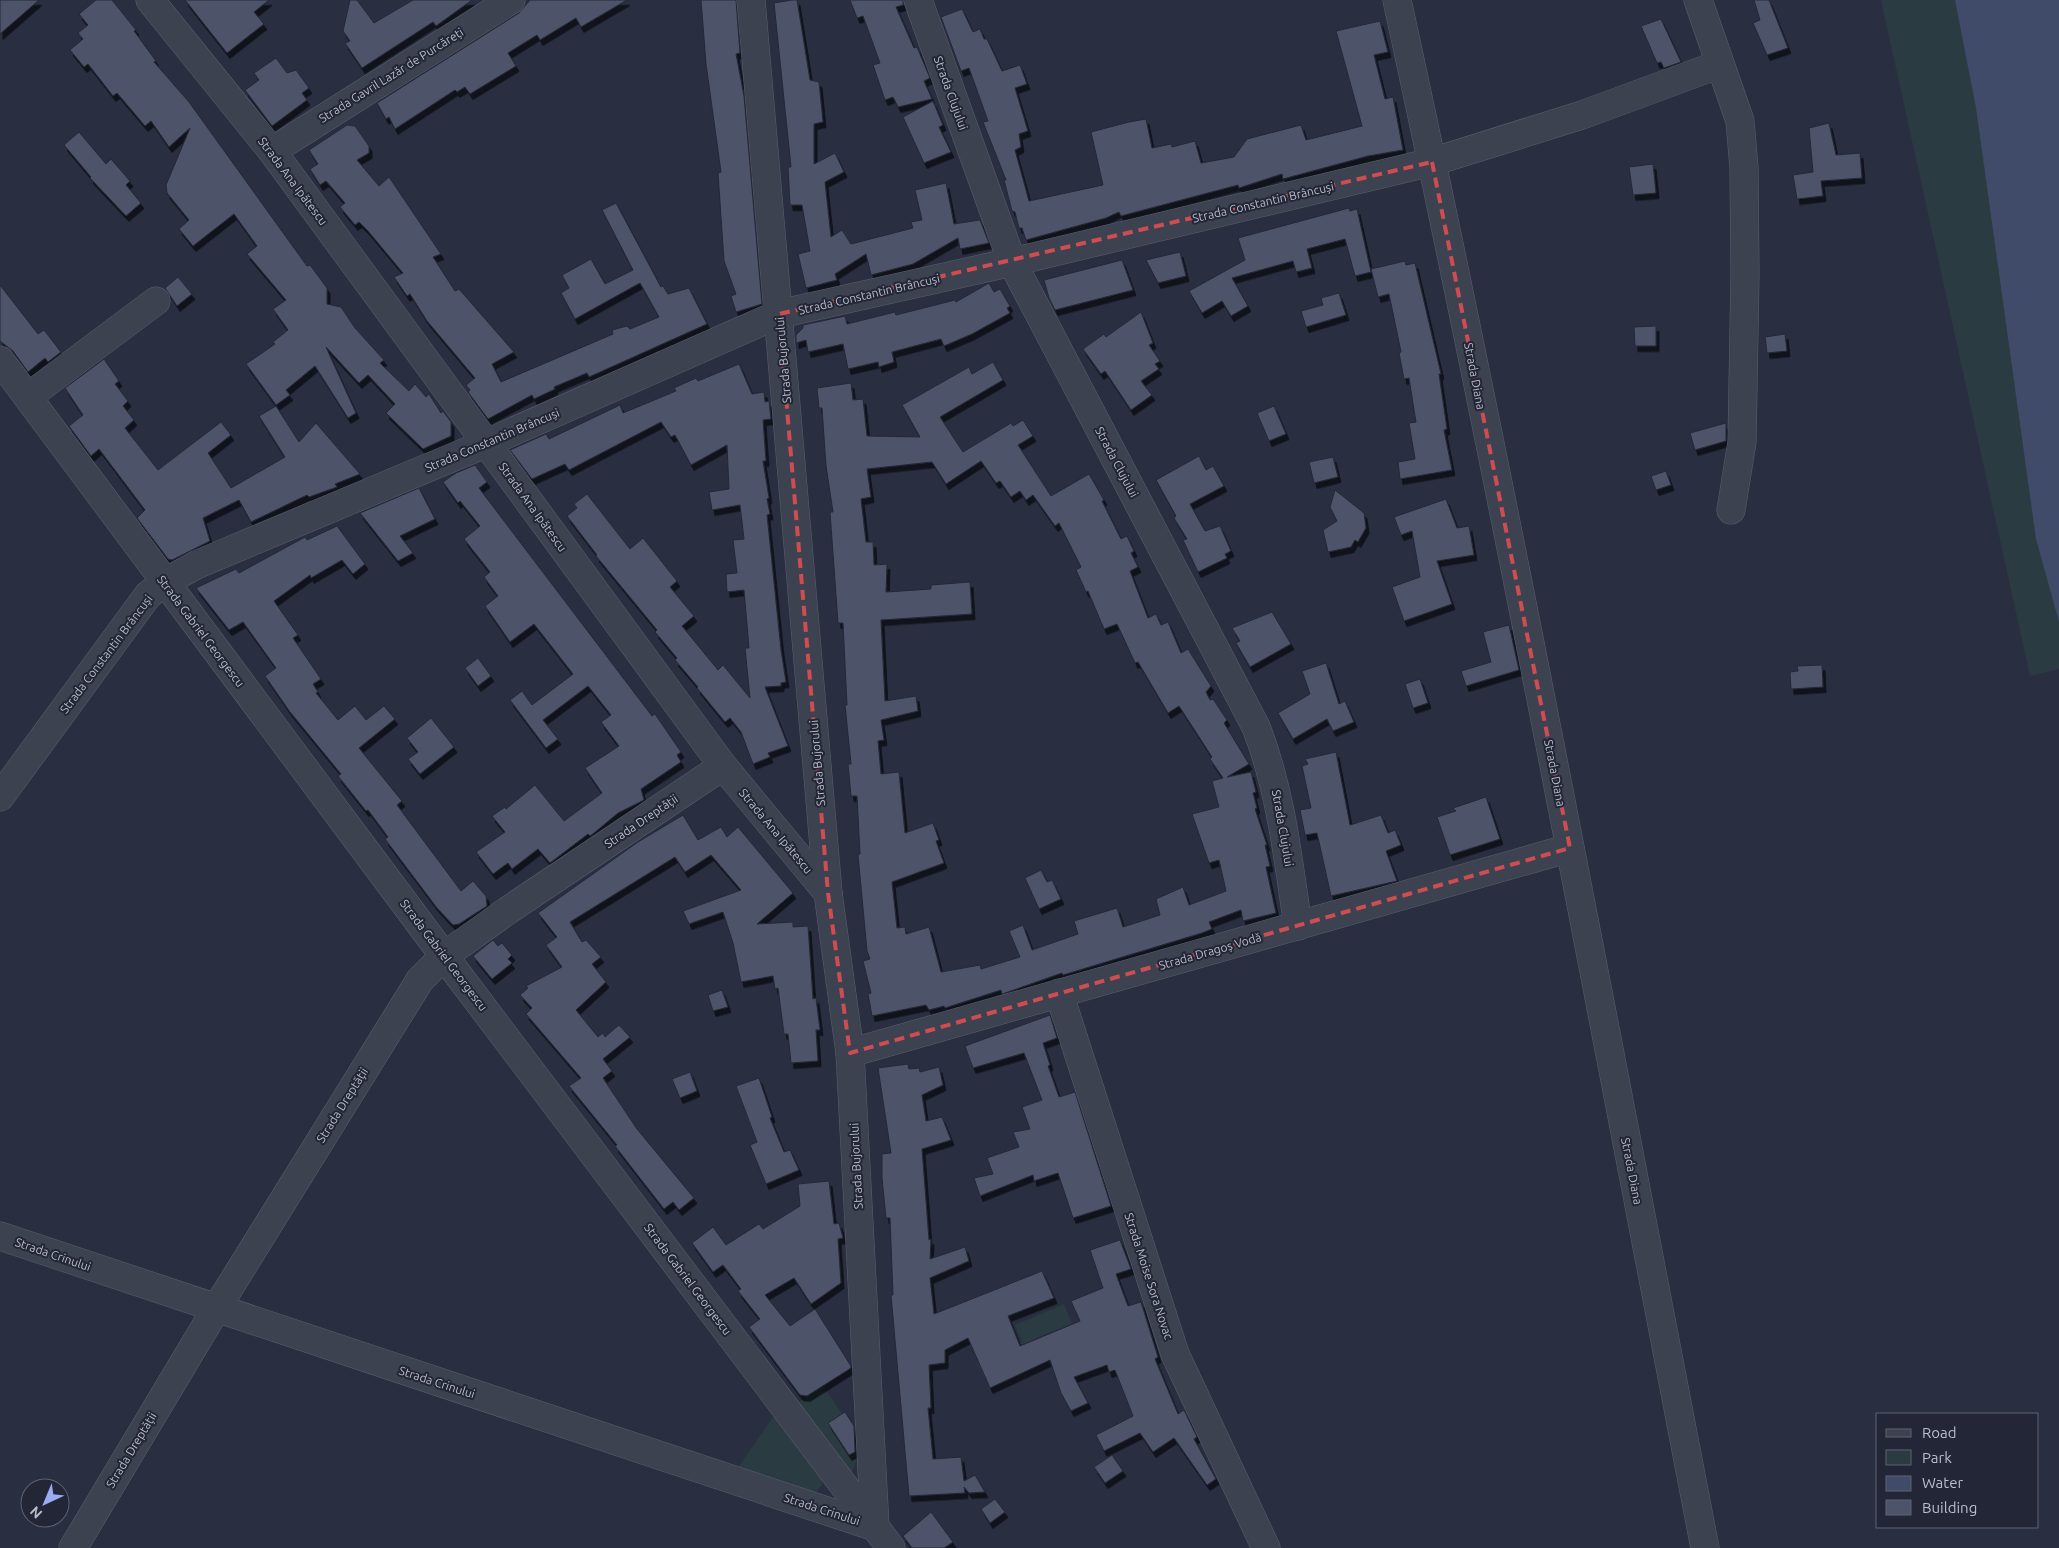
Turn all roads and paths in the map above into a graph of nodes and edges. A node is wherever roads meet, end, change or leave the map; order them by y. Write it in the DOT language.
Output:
graph roads {
  1 [pos="150,0"];
  2 [pos="511,0"];
  3 [pos="751,0"];
  4 [pos="918,0"];
  5 [pos="1397,0"];
  6 [pos="1698,0"];
  7 [pos="1720,64"];
  8 [pos="272,151"];
  9 [pos="1432,162"];
  10 [pos="1012,262"];
  11 [pos="156,301"];
  12 [pos="779,314"];
  13 [pos="0,360"];
  14 [pos="28,396"];
  15 [pos="487,443"];
  16 [pos="1731,510"];
  17 [pos="165,582"];
  18 [pos="723,766"];
  19 [pos="0,797"];
  20 [pos="1570,848"];
  21 [pos="828,893"];
  22 [pos="1298,926"];
  23 [pos="444,956"];
  24 [pos="1059,993"];
  25 [pos="850,1053"];
  26 [pos="0,1236"];
  27 [pos="216,1310"];
  28 [pos="883,1538"];
  29 [pos="73,1548"];
  30 [pos="1266,1548"];
  31 [pos="1705,1548"];
  1 -- 8 [label="street, Strada Ana Ipătescu"];
  2 -- 8 [label="street, Strada Gavril Lazăr de Purcăreți"];
  3 -- 12 [label="street, Strada Bujorului"];
  4 -- 10 [label="street, Strada Clujului"];
  5 -- 9 [label="street, Strada Diana"];
  6 -- 7 [label="street"];
  7 -- 9 [label="street, Strada Constantin Brâncuși"];
  7 -- 16 [label="street"];
  8 -- 15 [label="street, Strada Ana Ipătescu"];
  9 -- 10 [label="street, Strada Constantin Brâncuși"];
  9 -- 20 [label="street, Strada Diana"];
  10 -- 12 [label="street, Strada Constantin Brâncuși"];
  10 -- 22 [label="street, Strada Clujului"];
  11 -- 14 [label="street"];
  12 -- 15 [label="street, Strada Constantin Brâncuși"];
  12 -- 21 [label="street, Strada Bujorului"];
  13 -- 14 [label="street, Strada Gabriel Georgescu"];
  14 -- 17 [label="street, Strada Gabriel Georgescu"];
  15 -- 17 [label="street, Strada Constantin Brâncuși"];
  15 -- 18 [label="street, Strada Ana Ipătescu"];
  17 -- 19 [label="street, Strada Constantin Brâncuși"];
  17 -- 23 [label="street, Strada Gabriel Georgescu"];
  18 -- 21 [label="street, Strada Ana Ipătescu"];
  18 -- 23 [label="street, Strada Dreptății"];
  20 -- 22 [label="street, Strada Dragoș Vodă"];
  20 -- 31 [label="street, Strada Diana"];
  21 -- 25 [label="street, Strada Bujorului"];
  22 -- 24 [label="street, Strada Dragoș Vodă"];
  23 -- 27 [label="street, Strada Dreptății"];
  23 -- 28 [label="street, Strada Gabriel Georgescu"];
  24 -- 25 [label="street, Strada Dragoș Vodă"];
  24 -- 30 [label="street, Strada Moise Sora Novac"];
  25 -- 28 [label="street, Strada Bujorului"];
  26 -- 27 [label="street, Strada Crinului"];
  27 -- 28 [label="street, Strada Crinului"];
  27 -- 29 [label="street, Strada Dreptății"];
}
